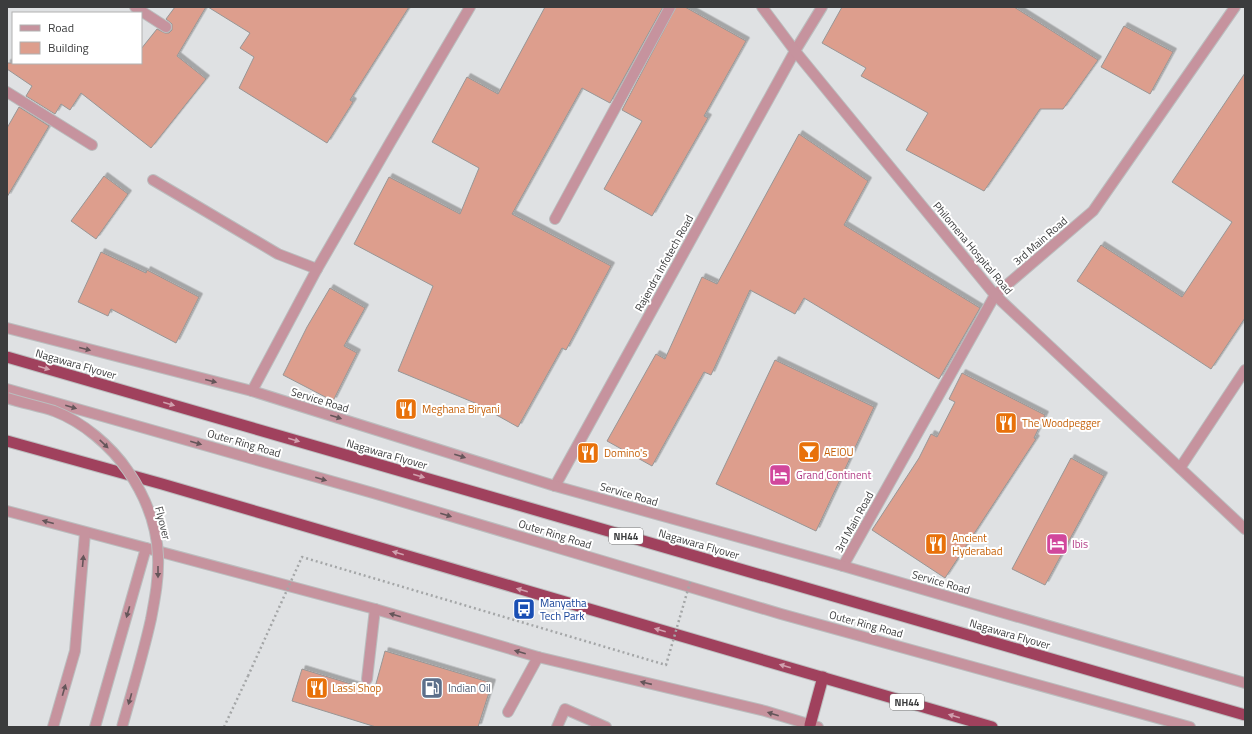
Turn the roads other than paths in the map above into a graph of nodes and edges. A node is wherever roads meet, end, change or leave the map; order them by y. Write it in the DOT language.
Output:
graph roads {
  1 [pos="135,7"];
  2 [pos="470,7"];
  3 [pos="670,7"];
  4 [pos="762,7"];
  5 [pos="822,7"];
  6 [pos="1235,7"];
  7 [pos="166,27"];
  8 [pos="795,51"];
  9 [pos="7,92"];
  10 [pos="92,145"];
  11 [pos="153,180"];
  12 [pos="555,219"];
  13 [pos="317,269"];
  14 [pos="995,295"];
  15 [pos="7,328"];
  16 [pos="7,358"];
  17 [pos="1245,370"];
  18 [pos="7,389"];
  19 [pos="252,391"];
  20 [pos="7,398"];
  21 [pos="7,441"];
  22 [pos="1180,468"];
  23 [pos="555,486"];
  24 [pos="7,511"];
  25 [pos="1245,529"];
  26 [pos="85,533"];
  27 [pos="146,548"];
  28 [pos="843,566"];
  29 [pos="375,609"];
  30 [pos="538,657"];
  31 [pos="823,677"];
  32 [pos="368,679"];
  33 [pos="1245,683"];
  34 [pos="508,712"];
  35 [pos="1245,715"];
  36 [pos="814,726"];
  37 [pos="53,727"];
  38 [pos="95,727"];
  39 [pos="122,727"];
  40 [pos="557,727"];
  41 [pos="606,727"];
  42 [pos="992,727"];
  43 [pos="1190,727"];
  1 -- 7 [label="street"];
  2 -- 13 [label="street"];
  3 -- 12 [label="street"];
  4 -- 8 [label="street, Philomena Hospital Road"];
  5 -- 8 [label="street, Rajendra Infotech Road"];
  6 -- 14 [label="street, 3rd Main Road"];
  8 -- 14 [label="street, Philomena Hospital Road"];
  8 -- 23 [label="street, Rajendra Infotech Road"];
  9 -- 10 [label="street"];
  11 -- 13 [label="street"];
  13 -- 19 [label="street"];
  14 -- 22 [label="street, Philomena Hospital Road"];
  14 -- 28 [label="street, 3rd Main Road"];
  15 -- 19 [label="street, Service Road, one-way"];
  16 -- 35 [label="highway, Nagawara Flyover / NH44, one-way, bridge"];
  17 -- 22 [label="street"];
  18 -- 43 [label="street, Outer Ring Road, one-way"];
  19 -- 23 [label="street, Service Road, one-way"];
  20 -- 39 [label="street, Flyover, one-way, bridge"];
  31 -- 21 [label="highway, NH44, one-way"];
  22 -- 25 [label="street, Philomena Hospital Road"];
  23 -- 28 [label="street, Service Road"];
  26 -- 24 [label="street, one-way"];
  26 -- 27 [label="street"];
  37 -- 26 [label="street, one-way"];
  27 -- 29 [label="street"];
  27 -- 38 [label="street, one-way"];
  28 -- 33 [label="street, Service Road"];
  30 -- 29 [label="street, one-way"];
  29 -- 32 [label="street"];
  30 -- 34 [label="street"];
  36 -- 30 [label="street, one-way"];
  31 -- 36 [label="highway"];
  42 -- 31 [label="highway, NH44, one-way"];
  40 -- 41 [label="street"];
}
